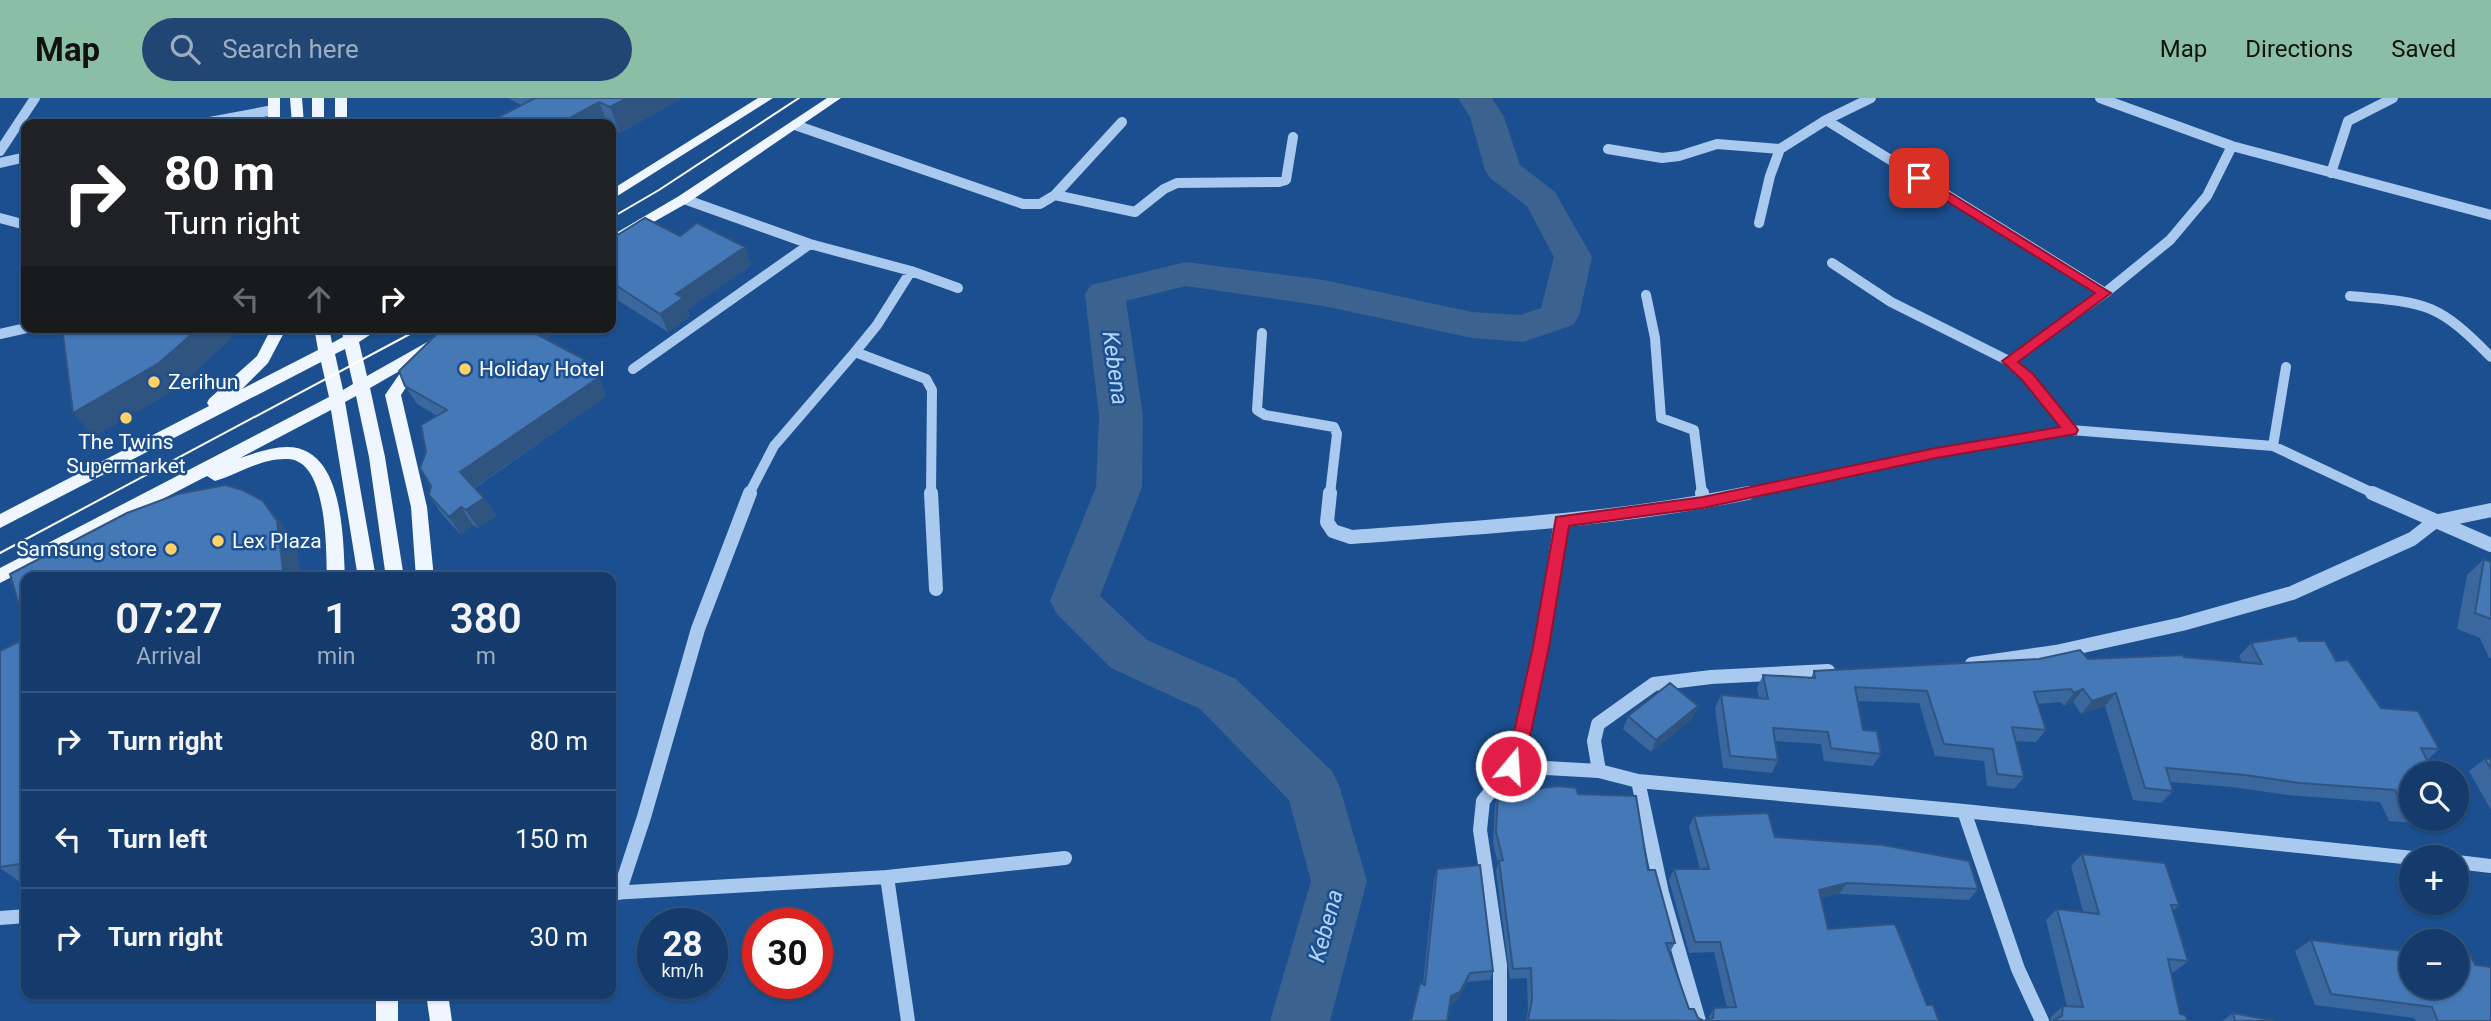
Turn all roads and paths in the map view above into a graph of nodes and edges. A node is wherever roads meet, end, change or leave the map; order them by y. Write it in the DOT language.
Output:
graph roads {
  1 [pos="35,98"];
  2 [pos="318,98"];
  3 [pos="341,98"];
  4 [pos="767,98"];
  5 [pos="835,98"];
  6 [pos="1871,98"];
  7 [pos="2100,98"];
  8 [pos="2393,98"];
  9 [pos="296,99"];
  10 [pos="274,104"];
  11 [pos="218,119"];
  12 [pos="298,119"];
  13 [pos="318,119"];
  14 [pos="341,119"];
  15 [pos="1826,120"];
  16 [pos="1122,122"];
  17 [pos="795,125"];
  18 [pos="1293,136"];
  19 [pos="2232,146"];
  20 [pos="1608,149"];
  21 [pos="1780,149"];
  22 [pos="0,150"];
  23 [pos="21,159"];
  24 [pos="0,163"];
  25 [pos="2331,173"];
  26 [pos="616,193"];
  27 [pos="1055,195"];
  28 [pos="684,199"];
  29 [pos="2491,215"];
  30 [pos="0,218"];
  31 [pos="1759,223"];
  32 [pos="21,224"];
  33 [pos="616,239"];
  34 [pos="810,244"];
  35 [pos="1832,263"];
  36 [pos="911,271"];
  37 [pos="958,288"];
  38 [pos="2105,293"];
  39 [pos="1646,295"];
  40 [pos="2350,296"];
  41 [pos="21,329"];
  42 [pos="278,333"];
  43 [pos="322,333"];
  44 [pos="349,333"];
  45 [pos="363,333"];
  46 [pos="457,333"];
  47 [pos="458,333"];
  48 [pos="1262,333"];
  49 [pos="0,334"];
  50 [pos="855,352"];
  51 [pos="2491,357"];
  52 [pos="2009,361"];
  53 [pos="2286,367"];
  54 [pos="632,369"];
  55 [pos="2071,430"];
  56 [pos="177,431"];
  57 [pos="2273,446"];
  58 [pos="1703,502"];
  59 [pos="2491,510"];
  60 [pos="104,520"];
  61 [pos="1562,521"];
  62 [pos="0,522"];
  63 [pos="2434,522"];
  64 [pos="2491,545"];
  65 [pos="335,572"];
  66 [pos="366,572"];
  67 [pos="394,572"];
  68 [pos="424,572"];
  69 [pos="0,576"];
  70 [pos="936,589"];
  71 [pos="1955,667"];
  72 [pos="1846,671"];
  73 [pos="1511,766"];
  74 [pos="1599,771"];
  75 [pos="1637,781"];
  76 [pos="1964,811"];
  77 [pos="2399,857"];
  78 [pos="1065,858"];
  79 [pos="2469,863"];
  80 [pos="2491,866"];
  81 [pos="887,877"];
  82 [pos="616,890"];
  83 [pos="616,893"];
  84 [pos="21,916"];
  85 [pos="0,918"];
  86 [pos="908,1021"];
  87 [pos="1500,1021"];
  88 [pos="1699,1021"];
  89 [pos="2042,1021"];
  1 -- 22 [label="street"];
  2 -- 13 [label="main road"];
  3 -- 14 [label="main road"];
  4 -- 26 [label="main road"];
  5 -- 17 [label="main road"];
  6 -- 15 [label="street"];
  7 -- 19 [label="street"];
  8 -- 25 [label="street"];
  9 -- 12 [label="main road"];
  10 -- 11 [label="street"];
  15 -- 21 [label="street"];
  15 -- 38 [label="street"];
  16 -- 27 [label="street"];
  17 -- 27 [label="street"];
  17 -- 28 [label="main road"];
  18 -- 27 [label="street"];
  19 -- 25 [label="street"];
  19 -- 38 [label="street"];
  20 -- 21 [label="street"];
  21 -- 31 [label="street"];
  23 -- 24 [label="street"];
  25 -- 29 [label="street"];
  28 -- 33 [label="main road"];
  28 -- 34 [label="street"];
  30 -- 32 [label="street"];
  34 -- 36 [label="street"];
  34 -- 54 [label="street"];
  35 -- 52 [label="street"];
  36 -- 37 [label="street"];
  36 -- 50 [label="street"];
  38 -- 52 [label="street"];
  39 -- 58 [label="street"];
  40 -- 51 [label="street"];
  41 -- 49 [label="street"];
  42 -- 56 [label="main road"];
  43 -- 66 [label="main road"];
  44 -- 67 [label="main road"];
  45 -- 56 [label="main road"];
  46 -- 60 [label="main road"];
  47 -- 68 [label="main road"];
  48 -- 61 [label="street"];
  50 -- 70 [label="street"];
  50 -- 82 [label="street"];
  52 -- 55 [label="street"];
  53 -- 57 [label="street"];
  55 -- 57 [label="street"];
  55 -- 58 [label="street"];
  56 -- 62 [label="main road"];
  57 -- 63 [label="street"];
  58 -- 61 [label="street"];
  59 -- 63 [label="street"];
  60 -- 65 [label="main road"];
  60 -- 69 [label="main road"];
  61 -- 73 [label="street"];
  63 -- 64 [label="street"];
  63 -- 71 [label="street"];
  72 -- 74 [label="street"];
  73 -- 74 [label="street"];
  73 -- 87 [label="street"];
  74 -- 75 [label="street"];
  75 -- 76 [label="street"];
  75 -- 88 [label="street"];
  76 -- 77 [label="street"];
  76 -- 89 [label="street"];
  78 -- 81 [label="street"];
  79 -- 80 [label="street"];
  81 -- 83 [label="street"];
  81 -- 86 [label="street"];
  84 -- 85 [label="street"];
}
